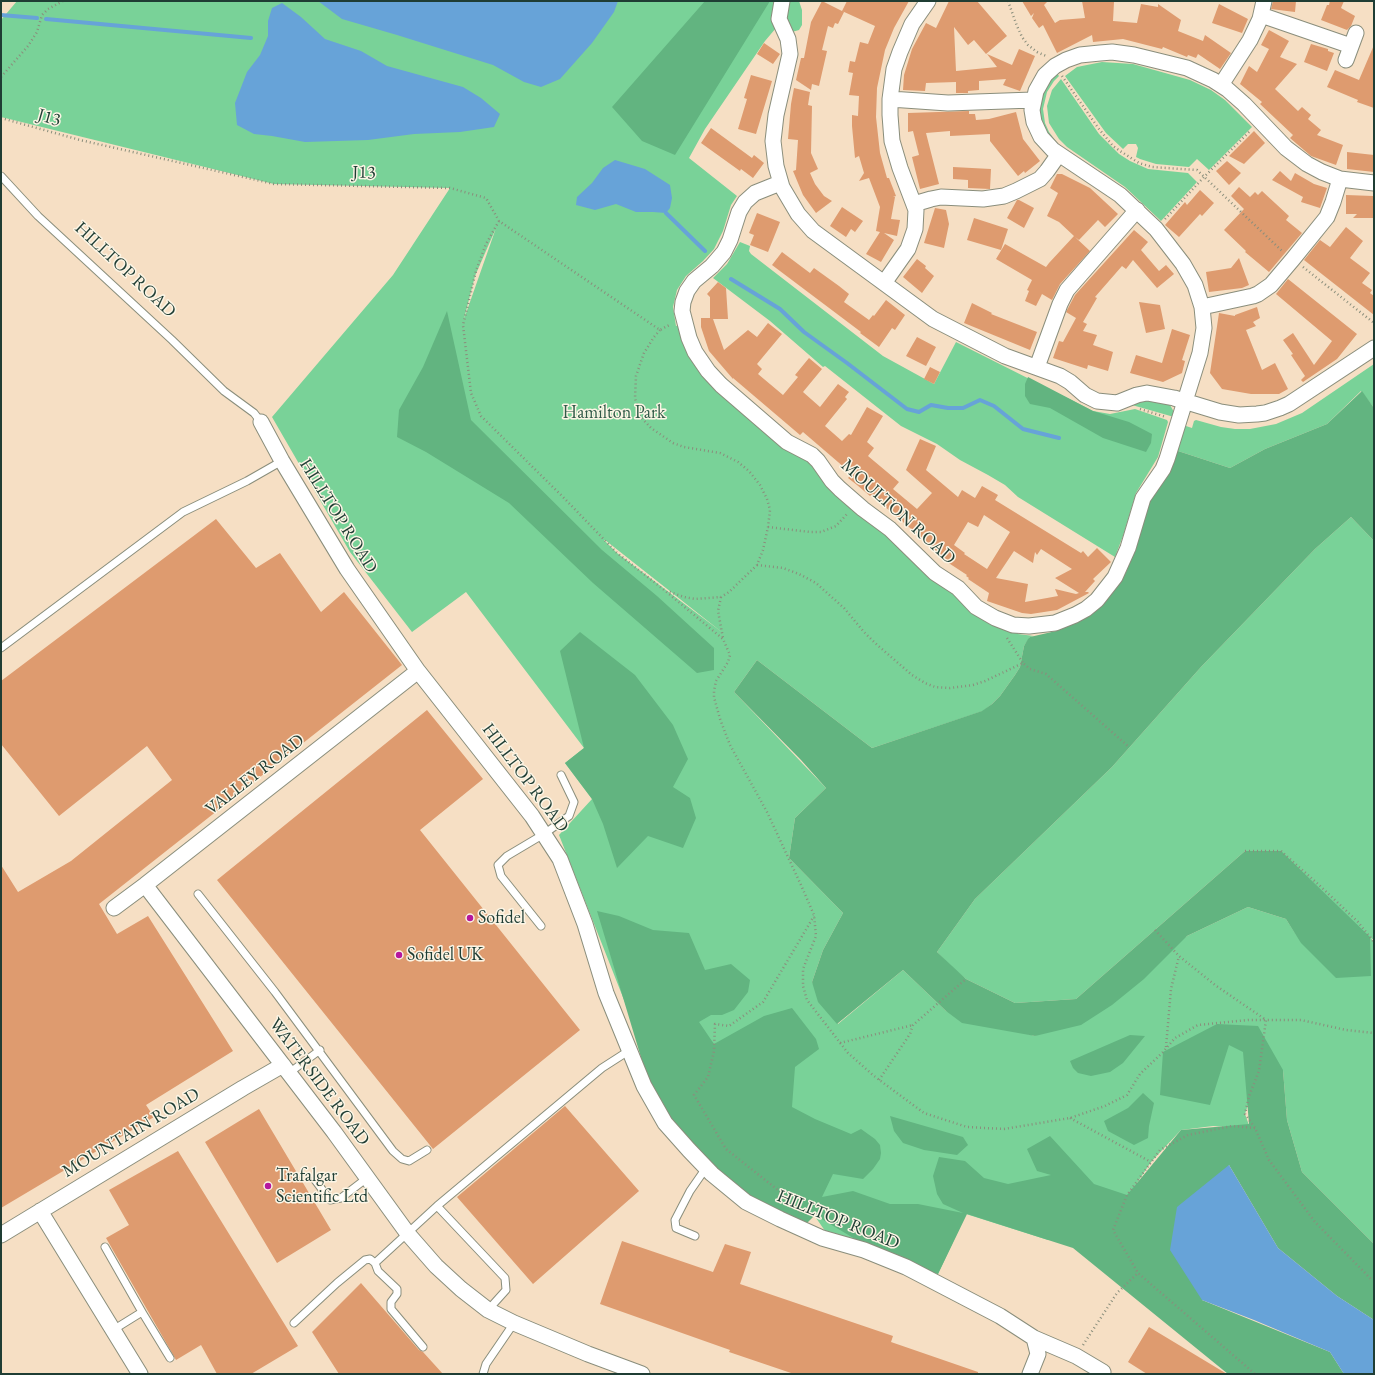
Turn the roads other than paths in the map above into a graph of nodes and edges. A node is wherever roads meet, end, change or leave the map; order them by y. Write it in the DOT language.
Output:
graph roads {
  1 [pos="782,1"];
  2 [pos="928,1"];
  3 [pos="1262,8"];
  4 [pos="1346,60"];
  5 [pos="1221,85"];
  6 [pos="890,99"];
  7 [pos="1033,100"];
  8 [pos="1059,154"];
  9 [pos="1,176"];
  10 [pos="1340,179"];
  11 [pos="780,183"];
  12 [pos="1374,183"];
  13 [pos="914,204"];
  14 [pos="1137,210"];
  15 [pos="884,283"];
  16 [pos="1202,307"];
  17 [pos="1374,348"];
  18 [pos="1037,368"];
  19 [pos="1185,401"];
  20 [pos="261,422"];
  21 [pos="282,461"];
  22 [pos="1,648"];
  23 [pos="418,670"];
  24 [pos="561,775"];
  25 [pos="544,834"];
  26 [pos="145,885"];
  27 [pos="198,894"];
  28 [pos="114,908"];
  29 [pos="541,926"];
  30 [pos="320,1050"];
  31 [pos="630,1050"];
  32 [pos="286,1069"];
  33 [pos="427,1150"];
  34 [pos="706,1168"];
  35 [pos="367,1178"];
  36 [pos="315,1180"];
  37 [pos="437,1206"];
  38 [pos="40,1211"];
  39 [pos="408,1234"];
  40 [pos="1,1235"];
  41 [pos="695,1236"];
  42 [pos="105,1247"];
  43 [pos="375,1263"];
  44 [pos="488,1310"];
  45 [pos="142,1312"];
  46 [pos="294,1323"];
  47 [pos="514,1323"];
  48 [pos="113,1330"];
  49 [pos="1034,1338"];
  50 [pos="423,1347"];
  51 [pos="170,1358"];
  52 [pos="1105,1373"];
  53 [pos="140,1374"];
  54 [pos="483,1374"];
  55 [pos="642,1374"];
  56 [pos="1030,1374"];
  1 -- 11 [label="street"];
  2 -- 6 [label="street"];
  3 -- 4 [label="street"];
  3 -- 5 [label="street"];
  5 -- 7 [label="street"];
  5 -- 10 [label="street"];
  6 -- 7 [label="street"];
  6 -- 13 [label="street"];
  7 -- 8 [label="street, MOULTON ROAD"];
  8 -- 13 [label="street"];
  8 -- 14 [label="street, MOULTON ROAD"];
  9 -- 20 [label="lane, HILLTOP ROAD"];
  10 -- 12 [label="street"];
  10 -- 16 [label="street"];
  11 -- 15 [label="street"];
  11 -- 19 [label="street, MOULTON ROAD"];
  13 -- 15 [label="street"];
  14 -- 16 [label="street, MOULTON ROAD"];
  14 -- 18 [label="street"];
  15 -- 18 [label="street"];
  16 -- 19 [label="street, MOULTON ROAD"];
  17 -- 19 [label="street"];
  18 -- 19 [label="street"];
  20 -- 21 [label="street, HILLTOP ROAD"];
  21 -- 22 [label="lane"];
  21 -- 23 [label="street, HILLTOP ROAD"];
  23 -- 25 [label="street, HILLTOP ROAD"];
  23 -- 26 [label="street, VALLEY ROAD"];
  24 -- 25 [label="lane"];
  25 -- 29 [label="lane"];
  25 -- 31 [label="street, HILLTOP ROAD"];
  26 -- 28 [label="street, VALLEY ROAD"];
  26 -- 32 [label="street, WATERSIDE ROAD"];
  27 -- 30 [label="lane"];
  30 -- 32 [label="lane"];
  30 -- 33 [label="lane"];
  31 -- 34 [label="street, HILLTOP ROAD"];
  31 -- 37 [label="lane"];
  32 -- 35 [label="street, WATERSIDE ROAD"];
  32 -- 38 [label="street, MOUNTAIN ROAD"];
  34 -- 41 [label="lane"];
  34 -- 49 [label="street, HILLTOP ROAD"];
  35 -- 36 [label="lane"];
  35 -- 39 [label="street, WATERSIDE ROAD"];
  37 -- 39 [label="lane"];
  37 -- 44 [label="lane"];
  38 -- 40 [label="street, MOUNTAIN ROAD"];
  38 -- 48 [label="street"];
  39 -- 43 [label="lane"];
  39 -- 44 [label="street, WATERSIDE ROAD"];
  42 -- 45 [label="lane"];
  43 -- 46 [label="lane"];
  43 -- 50 [label="lane"];
  44 -- 47 [label="street, WATERSIDE ROAD"];
  45 -- 48 [label="lane"];
  45 -- 51 [label="lane"];
  47 -- 54 [label="lane"];
  47 -- 55 [label="street, WATERSIDE ROAD"];
  48 -- 53 [label="street"];
  49 -- 52 [label="street, HILLTOP ROAD"];
  49 -- 56 [label="street"];
}
